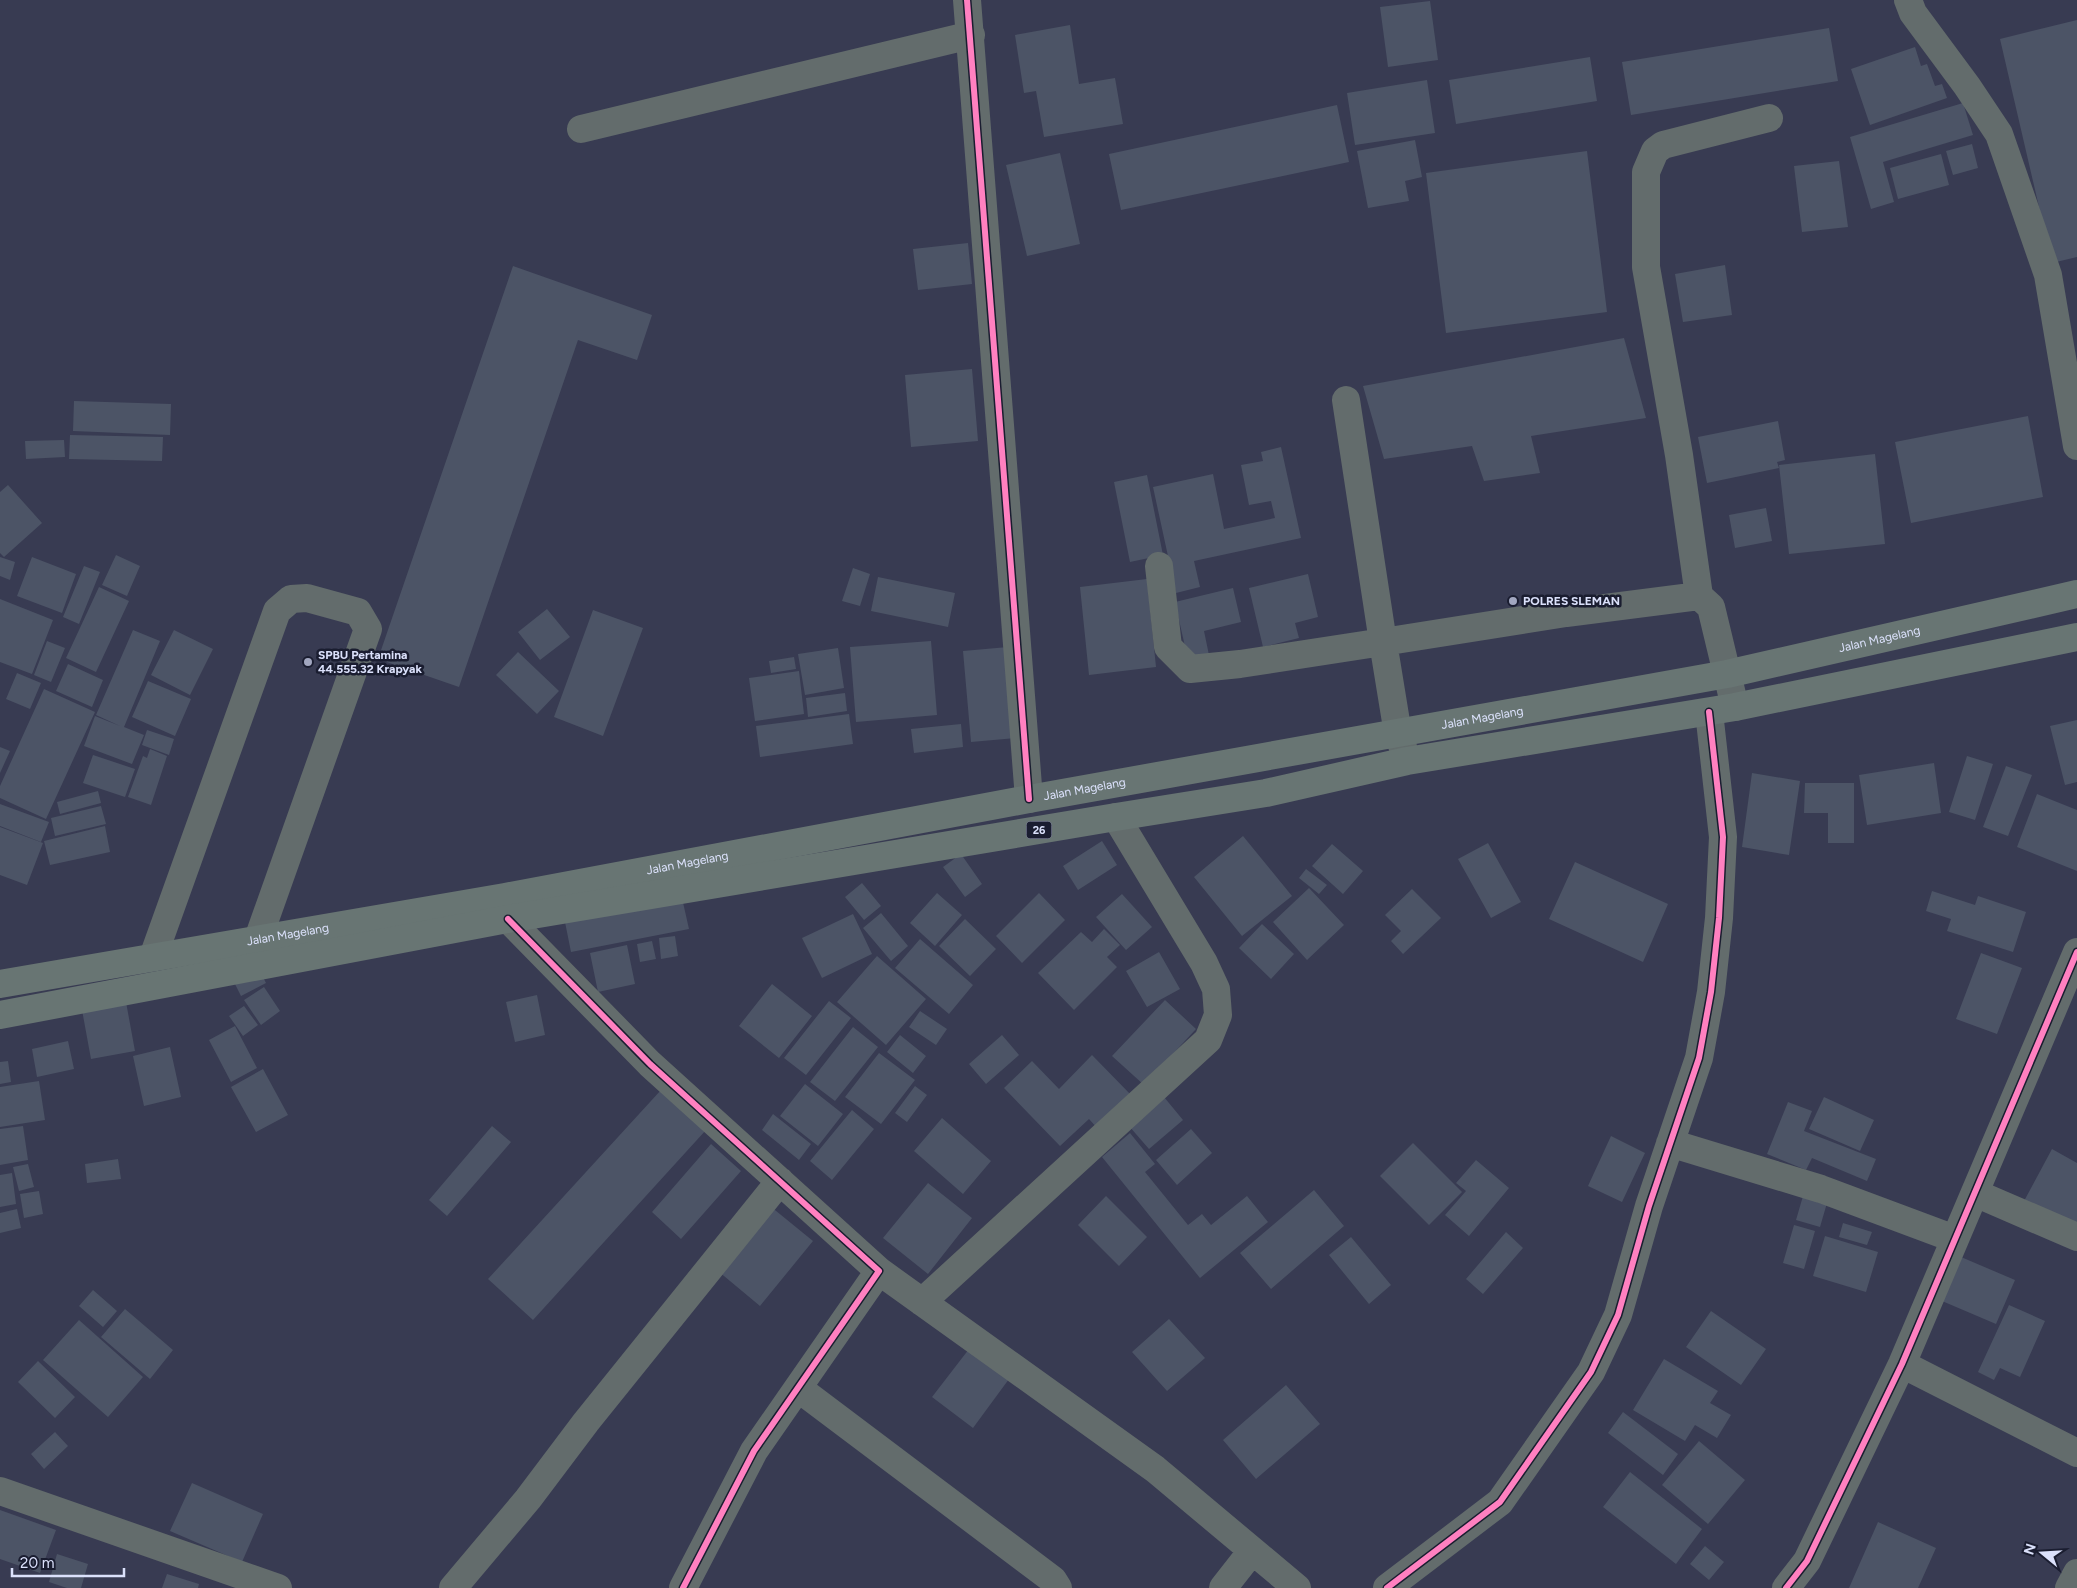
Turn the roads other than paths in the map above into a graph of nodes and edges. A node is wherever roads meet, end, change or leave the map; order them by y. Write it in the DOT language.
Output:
graph roads {
  1 [pos="967,0"];
  2 [pos="1908,0"];
  3 [pos="971,36"];
  4 [pos="1769,118"];
  5 [pos="581,129"];
  6 [pos="1346,400"];
  7 [pos="2077,446"];
  8 [pos="1159,566"];
  9 [pos="2077,594"];
  10 [pos="1699,596"];
  11 [pos="2077,638"];
  12 [pos="1382,642"];
  13 [pos="1728,674"];
  14 [pos="1722,709"];
  15 [pos="1398,734"];
  16 [pos="1407,761"];
  17 [pos="1029,799"];
  18 [pos="1116,817"];
  19 [pos="508,919"];
  20 [pos="258,939"];
  21 [pos="2077,952"];
  22 [pos="153,957"];
  23 [pos="114,964"];
  24 [pos="0,984"];
  25 [pos="120,992"];
  26 [pos="0,1015"];
  27 [pos="1670,1143"];
  28 [pos="780,1181"];
  29 [pos="1975,1193"];
  30 [pos="2077,1237"];
  31 [pos="1955,1238"];
  32 [pos="879,1271"];
  33 [pos="922,1302"];
  34 [pos="1902,1364"];
  35 [pos="798,1388"];
  36 [pos="2077,1453"];
  37 [pos="0,1491"];
  38 [pos="1252,1551"];
  39 [pos="2077,1573"];
  40 [pos="278,1588"];
  41 [pos="453,1588"];
  42 [pos="683,1588"];
  43 [pos="1058,1588"];
  44 [pos="1223,1588"];
  45 [pos="1297,1588"];
  46 [pos="1388,1588"];
  47 [pos="1786,1588"];
  48 [pos="2069,1588"];
  1 -- 3 [label="street"];
  2 -- 7 [label="street"];
  3 -- 5 [label="street"];
  3 -- 17 [label="street"];
  4 -- 10 [label="street"];
  6 -- 12 [label="street"];
  8 -- 12 [label="street"];
  9 -- 13 [label="highway, Jalan Magelang"];
  10 -- 12 [label="street"];
  10 -- 13 [label="street"];
  11 -- 14 [label="highway, Jalan Magelang / 26"];
  12 -- 15 [label="street"];
  13 -- 14 [label="street"];
  13 -- 15 [label="highway, Jalan Magelang"];
  14 -- 16 [label="highway, Jalan Magelang / 26"];
  14 -- 27 [label="street"];
  15 -- 16 [label="street"];
  15 -- 17 [label="highway, Jalan Magelang"];
  16 -- 18 [label="highway, Jalan Magelang / 26"];
  17 -- 20 [label="highway, Jalan Magelang"];
  18 -- 19 [label="highway, Jalan Magelang / 26"];
  18 -- 33 [label="street"];
  19 -- 25 [label="highway, Jalan Magelang / 26"];
  19 -- 28 [label="street"];
  20 -- 22 [label="highway, Jalan Magelang"];
  20 -- 22 [label="street"];
  21 -- 29 [label="street"];
  22 -- 23 [label="highway, Jalan Magelang"];
  23 -- 24 [label="highway, Jalan Magelang"];
  23 -- 25 [label="highway"];
  25 -- 26 [label="highway, Jalan Magelang / 26"];
  27 -- 31 [label="street"];
  27 -- 46 [label="street"];
  28 -- 32 [label="street"];
  28 -- 41 [label="street"];
  29 -- 30 [label="street"];
  29 -- 31 [label="street"];
  31 -- 34 [label="street"];
  32 -- 33 [label="street"];
  32 -- 35 [label="street"];
  33 -- 38 [label="street"];
  34 -- 36 [label="street"];
  34 -- 47 [label="street"];
  35 -- 42 [label="street"];
  35 -- 43 [label="street"];
  37 -- 40 [label="street"];
  38 -- 44 [label="street"];
  38 -- 45 [label="street"];
  39 -- 48 [label="street"];
}
